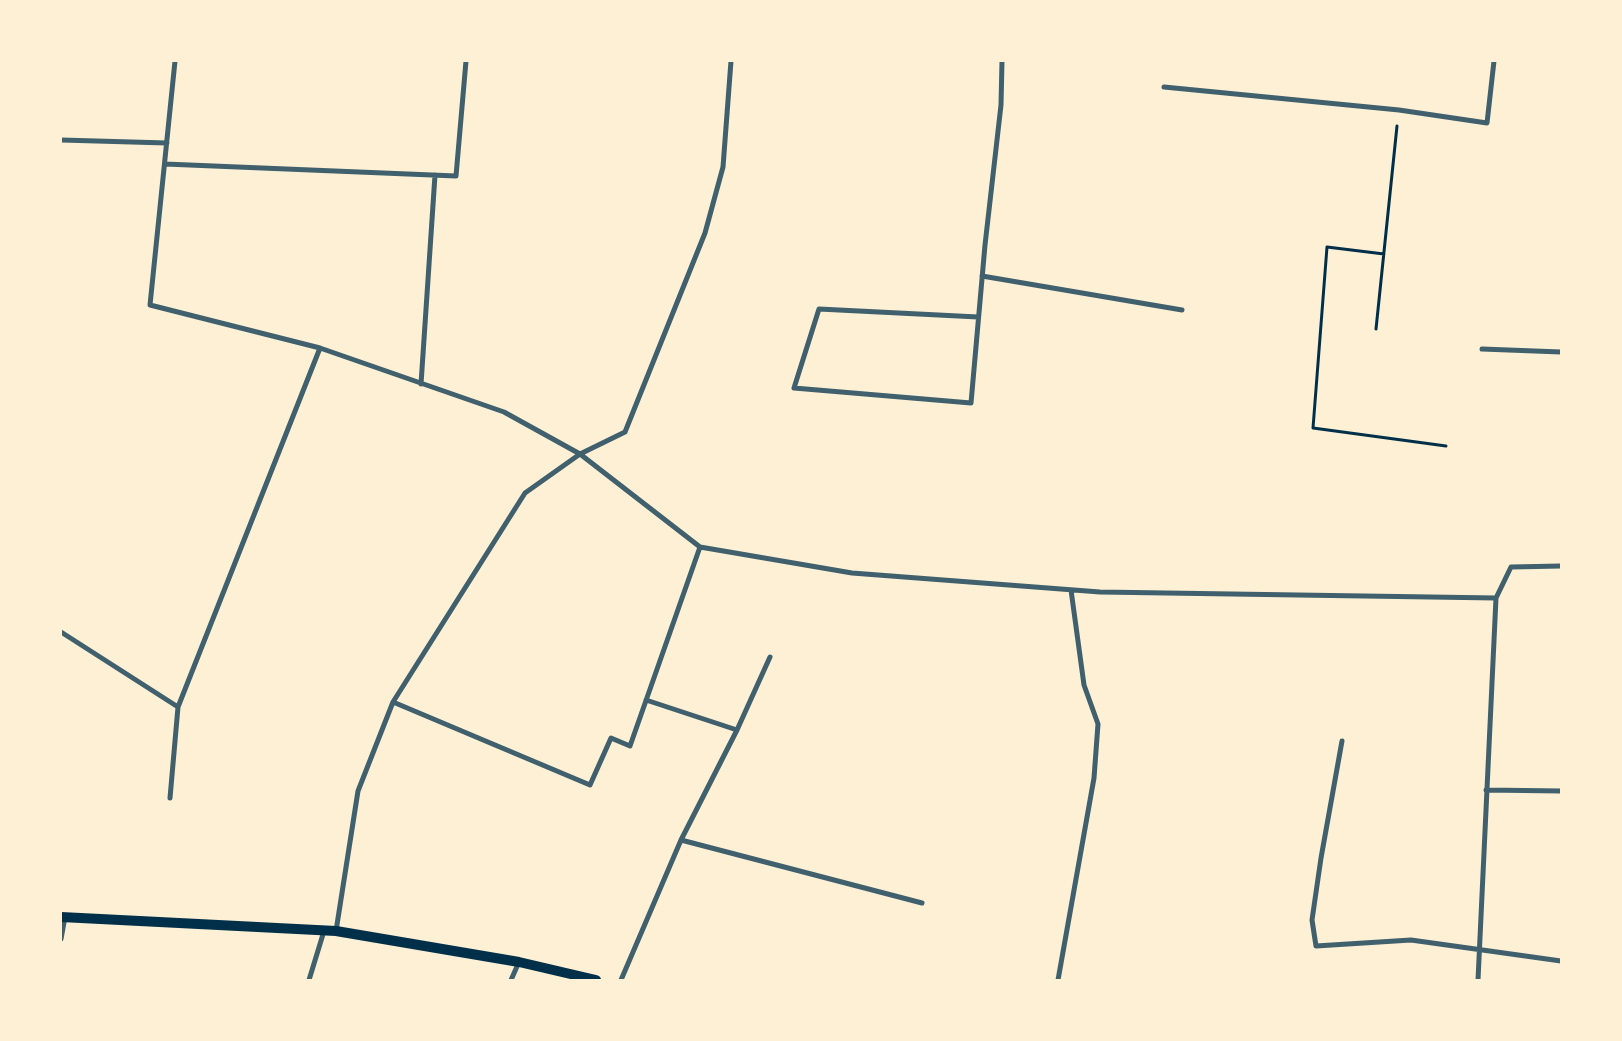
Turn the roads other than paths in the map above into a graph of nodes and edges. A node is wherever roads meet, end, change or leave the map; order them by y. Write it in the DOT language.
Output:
graph roads {
  1 [pos="175,61"];
  2 [pos="466,61"];
  3 [pos="731,61"];
  4 [pos="1002,61"];
  5 [pos="1494,61"];
  6 [pos="1164,87"];
  7 [pos="61,140"];
  8 [pos="167,143"];
  9 [pos="165,164"];
  10 [pos="435,176"];
  11 [pos="982,276"];
  12 [pos="1182,310"];
  13 [pos="978,317"];
  14 [pos="320,348"];
  15 [pos="1482,349"];
  16 [pos="1561,352"];
  17 [pos="421,384"];
  18 [pos="580,454"];
  19 [pos="700,547"];
  20 [pos="1561,566"];
  21 [pos="1071,590"];
  22 [pos="1496,598"];
  23 [pos="61,632"];
  24 [pos="770,658"];
  25 [pos="646,700"];
  26 [pos="393,702"];
  27 [pos="178,707"];
  28 [pos="737,730"];
  29 [pos="1342,741"];
  30 [pos="1486,790"];
  31 [pos="1561,791"];
  32 [pos="170,798"];
  33 [pos="681,840"];
  34 [pos="922,904"];
  35 [pos="63,917"];
  36 [pos="324,930"];
  37 [pos="336,931"];
  38 [pos="61,939"];
  39 [pos="1479,950"];
  40 [pos="1561,961"];
  41 [pos="520,962"];
  42 [pos="309,980"];
  43 [pos="511,980"];
  44 [pos="596,980"];
  45 [pos="621,980"];
  46 [pos="1058,980"];
  47 [pos="1478,980"];
  1 -- 8 [label="street"];
  2 -- 10 [label="street"];
  3 -- 18 [label="street"];
  4 -- 11 [label="street"];
  5 -- 6 [label="street"];
  7 -- 8 [label="street"];
  8 -- 9 [label="street"];
  9 -- 10 [label="street"];
  9 -- 14 [label="street"];
  10 -- 17 [label="street"];
  11 -- 12 [label="street"];
  11 -- 13 [label="street"];
  13 -- 13 [label="street"];
  14 -- 17 [label="street"];
  14 -- 27 [label="street"];
  15 -- 16 [label="street"];
  17 -- 18 [label="street"];
  18 -- 19 [label="street"];
  18 -- 26 [label="street"];
  19 -- 21 [label="street"];
  19 -- 25 [label="street"];
  20 -- 22 [label="street"];
  21 -- 22 [label="street"];
  21 -- 46 [label="street"];
  22 -- 30 [label="street"];
  23 -- 27 [label="street"];
  24 -- 28 [label="street"];
  25 -- 26 [label="street"];
  25 -- 28 [label="street"];
  26 -- 37 [label="street"];
  27 -- 32 [label="street"];
  28 -- 33 [label="street"];
  29 -- 39 [label="street"];
  30 -- 31 [label="street"];
  30 -- 39 [label="street"];
  33 -- 34 [label="street"];
  33 -- 45 [label="street"];
  35 -- 36 [label="main road"];
  35 -- 38 [label="street"];
  36 -- 37 [label="main road"];
  36 -- 42 [label="street"];
  37 -- 41 [label="main road"];
  39 -- 40 [label="street"];
  39 -- 47 [label="street"];
  41 -- 43 [label="street"];
  41 -- 44 [label="main road"];
}
